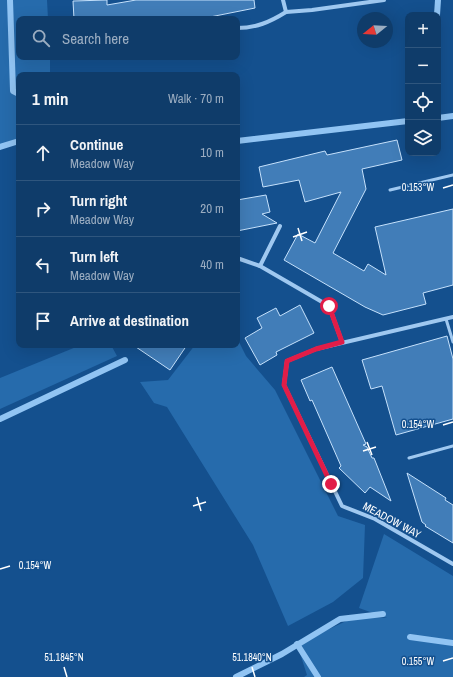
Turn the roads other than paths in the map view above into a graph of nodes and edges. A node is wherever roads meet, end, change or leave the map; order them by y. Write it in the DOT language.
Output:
graph roads {
  1 [pos="283,0"];
  2 [pos="384,0"];
  3 [pos="286,12"];
  4 [pos="240,28"];
  5 [pos="453,175"];
  6 [pos="390,190"];
  7 [pos="280,226"];
  8 [pos="240,259"];
  9 [pos="260,266"];
  10 [pos="453,317"];
  11 [pos="446,319"];
  12 [pos="342,342"];
  13 [pos="453,342"];
  14 [pos="453,446"];
  15 [pos="409,458"];
  16 [pos="453,564"];
  1 -- 3 [label="street"];
  2 -- 3 [label="street"];
  3 -- 4 [label="street"];
  5 -- 6 [label="lane"];
  7 -- 9 [label="street"];
  8 -- 9 [label="street"];
  9 -- 12 [label="street"];
  10 -- 11 [label="street, MEADOW WAY"];
  11 -- 12 [label="street, MEADOW WAY"];
  11 -- 13 [label="lane"];
  12 -- 16 [label="street, MEADOW WAY"];
  14 -- 15 [label="lane"];
}
